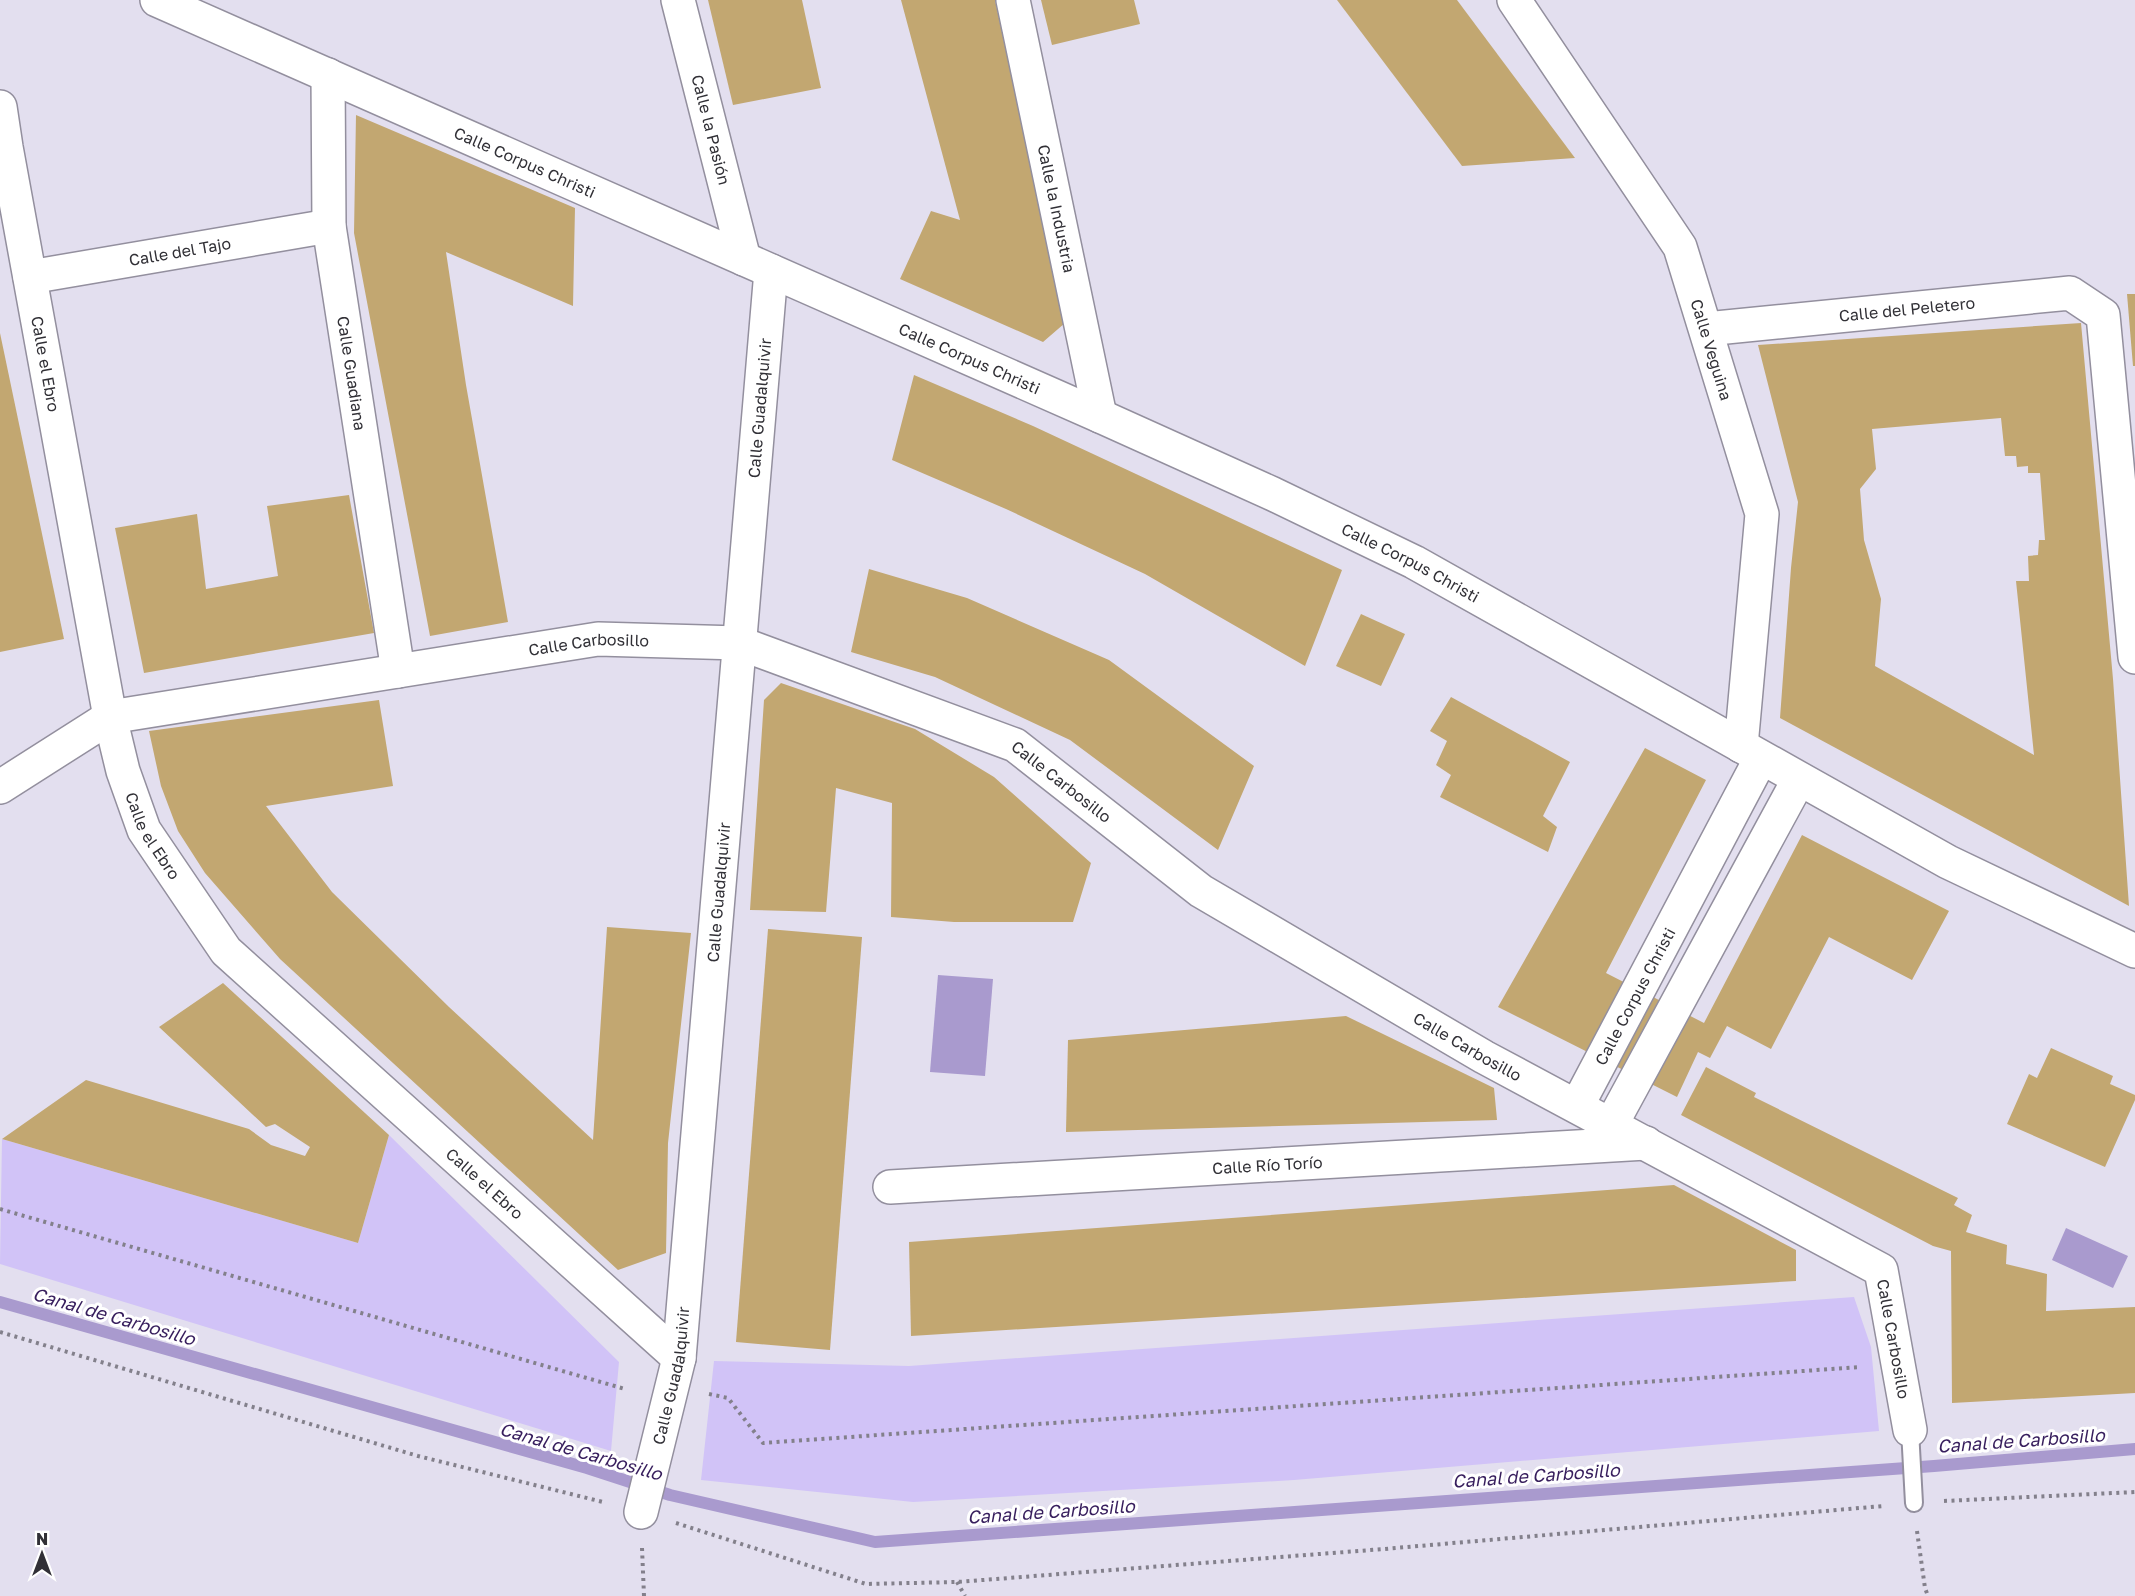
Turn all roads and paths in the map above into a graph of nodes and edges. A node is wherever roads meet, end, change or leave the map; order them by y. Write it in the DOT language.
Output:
graph roads {
  1 [pos="157,0"];
  2 [pos="678,0"];
  3 [pos="1012,0"];
  4 [pos="1514,0"];
  5 [pos="328,75"];
  6 [pos="0,107"];
  7 [pos="329,226"];
  8 [pos="758,265"];
  9 [pos="30,277"];
  10 [pos="1706,329"];
  11 [pos="1100,416"];
  12 [pos="739,643"];
  13 [pos="2135,657"];
  14 [pos="398,671"];
  15 [pos="110,717"];
  16 [pos="1751,752"];
  17 [pos="1799,779"];
  18 [pos="0,787"];
  19 [pos="2135,951"];
  20 [pos="1577,1106"];
  21 [pos="1611,1125"];
  22 [pos="1646,1143"];
  23 [pos="890,1187"];
  24 [pos="0,1209"];
  25 [pos="0,1332"];
  26 [pos="679,1358"];
  27 [pos="1869,1366"];
  28 [pos="625,1389"];
  29 [pos="702,1393"];
  30 [pos="1910,1437"];
  31 [pos="2135,1492"];
  32 [pos="1914,1503"];
  33 [pos="641,1512"];
  34 [pos="957,1582"];
  35 [pos="644,1596"];
  36 [pos="965,1596"];
  37 [pos="1928,1596"];
  1 -- 5 [label="street, Calle Corpus Christi"];
  2 -- 8 [label="street, Calle la Pasión"];
  3 -- 11 [label="street, Calle la Industria"];
  4 -- 10 [label="street, Calle Veguina"];
  5 -- 7 [label="street, Calle Guadiana"];
  5 -- 8 [label="street, Calle Corpus Christi"];
  6 -- 9 [label="street, Calle el Ebro"];
  7 -- 9 [label="street, Calle del Tajo"];
  7 -- 14 [label="street, Calle Guadiana"];
  8 -- 11 [label="street, Calle Corpus Christi"];
  8 -- 12 [label="street, Calle Guadalquivir"];
  9 -- 15 [label="street, Calle el Ebro"];
  10 -- 13 [label="street, Calle del Peletero"];
  10 -- 16 [label="street, Calle Veguina"];
  11 -- 16 [label="street, Calle Corpus Christi"];
  12 -- 14 [label="street, Calle Carbosillo"];
  12 -- 20 [label="street, Calle Carbosillo"];
  12 -- 26 [label="street, Calle Guadalquivir"];
  14 -- 15 [label="street, Calle Carbosillo"];
  15 -- 18 [label="street, Calle Carbosillo"];
  15 -- 26 [label="street, Calle el Ebro"];
  16 -- 17 [label="street, Calle Corpus Christi"];
  16 -- 20 [label="street, Calle Corpus Christi"];
  17 -- 19 [label="street, Calle Corpus Christi"];
  17 -- 21 [label="street"];
  20 -- 21 [label="street, Calle Carbosillo"];
  21 -- 22 [label="street, Calle Carbosillo"];
  22 -- 23 [label="street, Calle Río Torío"];
  22 -- 30 [label="street, Calle Carbosillo"];
  24 -- 28 [label="path"];
  25 -- 33 [label="path"];
  26 -- 33 [label="street, Calle Guadalquivir"];
  27 -- 29 [label="path"];
  30 -- 32 [label="lane"];
  31 -- 32 [label="path"];
  32 -- 34 [label="path"];
  32 -- 37 [label="path"];
  33 -- 34 [label="path"];
  33 -- 35 [label="path"];
  34 -- 36 [label="path"];
}
